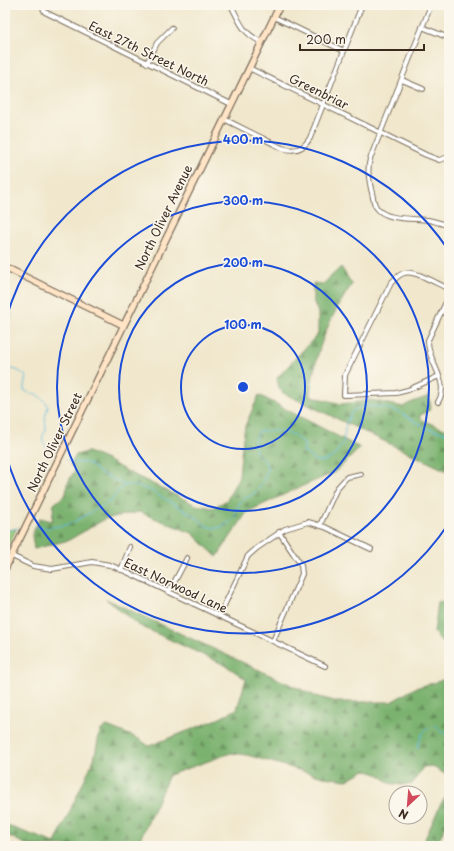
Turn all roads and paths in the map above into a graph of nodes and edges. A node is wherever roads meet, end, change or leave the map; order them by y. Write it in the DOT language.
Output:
graph roads {
  1 [pos="41,5"];
  2 [pos="231,5"];
  3 [pos="280,5"];
  4 [pos="362,5"];
  5 [pos="431,5"];
  6 [pos="274,17"];
  7 [pos="422,27"];
  8 [pos="172,28"];
  9 [pos="449,38"];
  10 [pos="261,42"];
  11 [pos="344,51"];
  12 [pos="147,63"];
  13 [pos="249,68"];
  14 [pos="402,80"];
  15 [pos="423,90"];
  16 [pos="231,104"];
  17 [pos="323,104"];
  18 [pos="224,119"];
  19 [pos="381,132"];
  20 [pos="449,157"];
  21 [pos="449,226"];
  22 [pos="5,267"];
  23 [pos="449,289"];
  24 [pos="449,296"];
  25 [pos="123,325"];
  26 [pos="439,376"];
  27 [pos="438,402"];
  28 [pos="361,474"];
  29 [pos="320,525"];
  30 [pos="279,532"];
  31 [pos="130,547"];
  32 [pos="371,549"];
  33 [pos="12,556"];
  34 [pos="187,558"];
  35 [pos="5,570"];
  36 [pos="121,570"];
  37 [pos="169,592"];
  38 [pos="219,616"];
  39 [pos="273,642"];
  40 [pos="325,666"];
  1 -- 12 [label="street, East 27th Street North"];
  2 -- 10 [label="street"];
  3 -- 6 [label="main road"];
  4 -- 11 [label="street"];
  5 -- 7 [label="street"];
  6 -- 10 [label="main road"];
  6 -- 11 [label="street"];
  7 -- 9 [label="street"];
  7 -- 14 [label="street"];
  8 -- 12 [label="street"];
  10 -- 13 [label="main road"];
  11 -- 17 [label="street"];
  12 -- 16 [label="street, East 27th Street North"];
  13 -- 16 [label="main road"];
  13 -- 17 [label="street, Greenbriar"];
  14 -- 15 [label="street"];
  14 -- 19 [label="street"];
  16 -- 18 [label="main road"];
  17 -- 18 [label="street"];
  17 -- 19 [label="street, Greenbriar"];
  18 -- 25 [label="main road, North Oliver Avenue"];
  19 -- 20 [label="street, Greenbriar"];
  19 -- 21 [label="street"];
  22 -- 25 [label="main road"];
  23 -- 26 [label="street"];
  24 -- 26 [label="street"];
  25 -- 33 [label="main road, North Oliver Street"];
  26 -- 27 [label="street"];
  28 -- 29 [label="street"];
  29 -- 30 [label="street"];
  29 -- 32 [label="street"];
  30 -- 38 [label="street"];
  30 -- 39 [label="street"];
  31 -- 36 [label="street"];
  33 -- 35 [label="main road, North Oliver Street"];
  33 -- 36 [label="street, East Norwood Lane"];
  34 -- 37 [label="street"];
  36 -- 37 [label="street, East Norwood Lane"];
  37 -- 38 [label="street, East Norwood Lane"];
  38 -- 39 [label="street, East Norwood Lane"];
  39 -- 40 [label="street, East Norwood Lane"];
}
